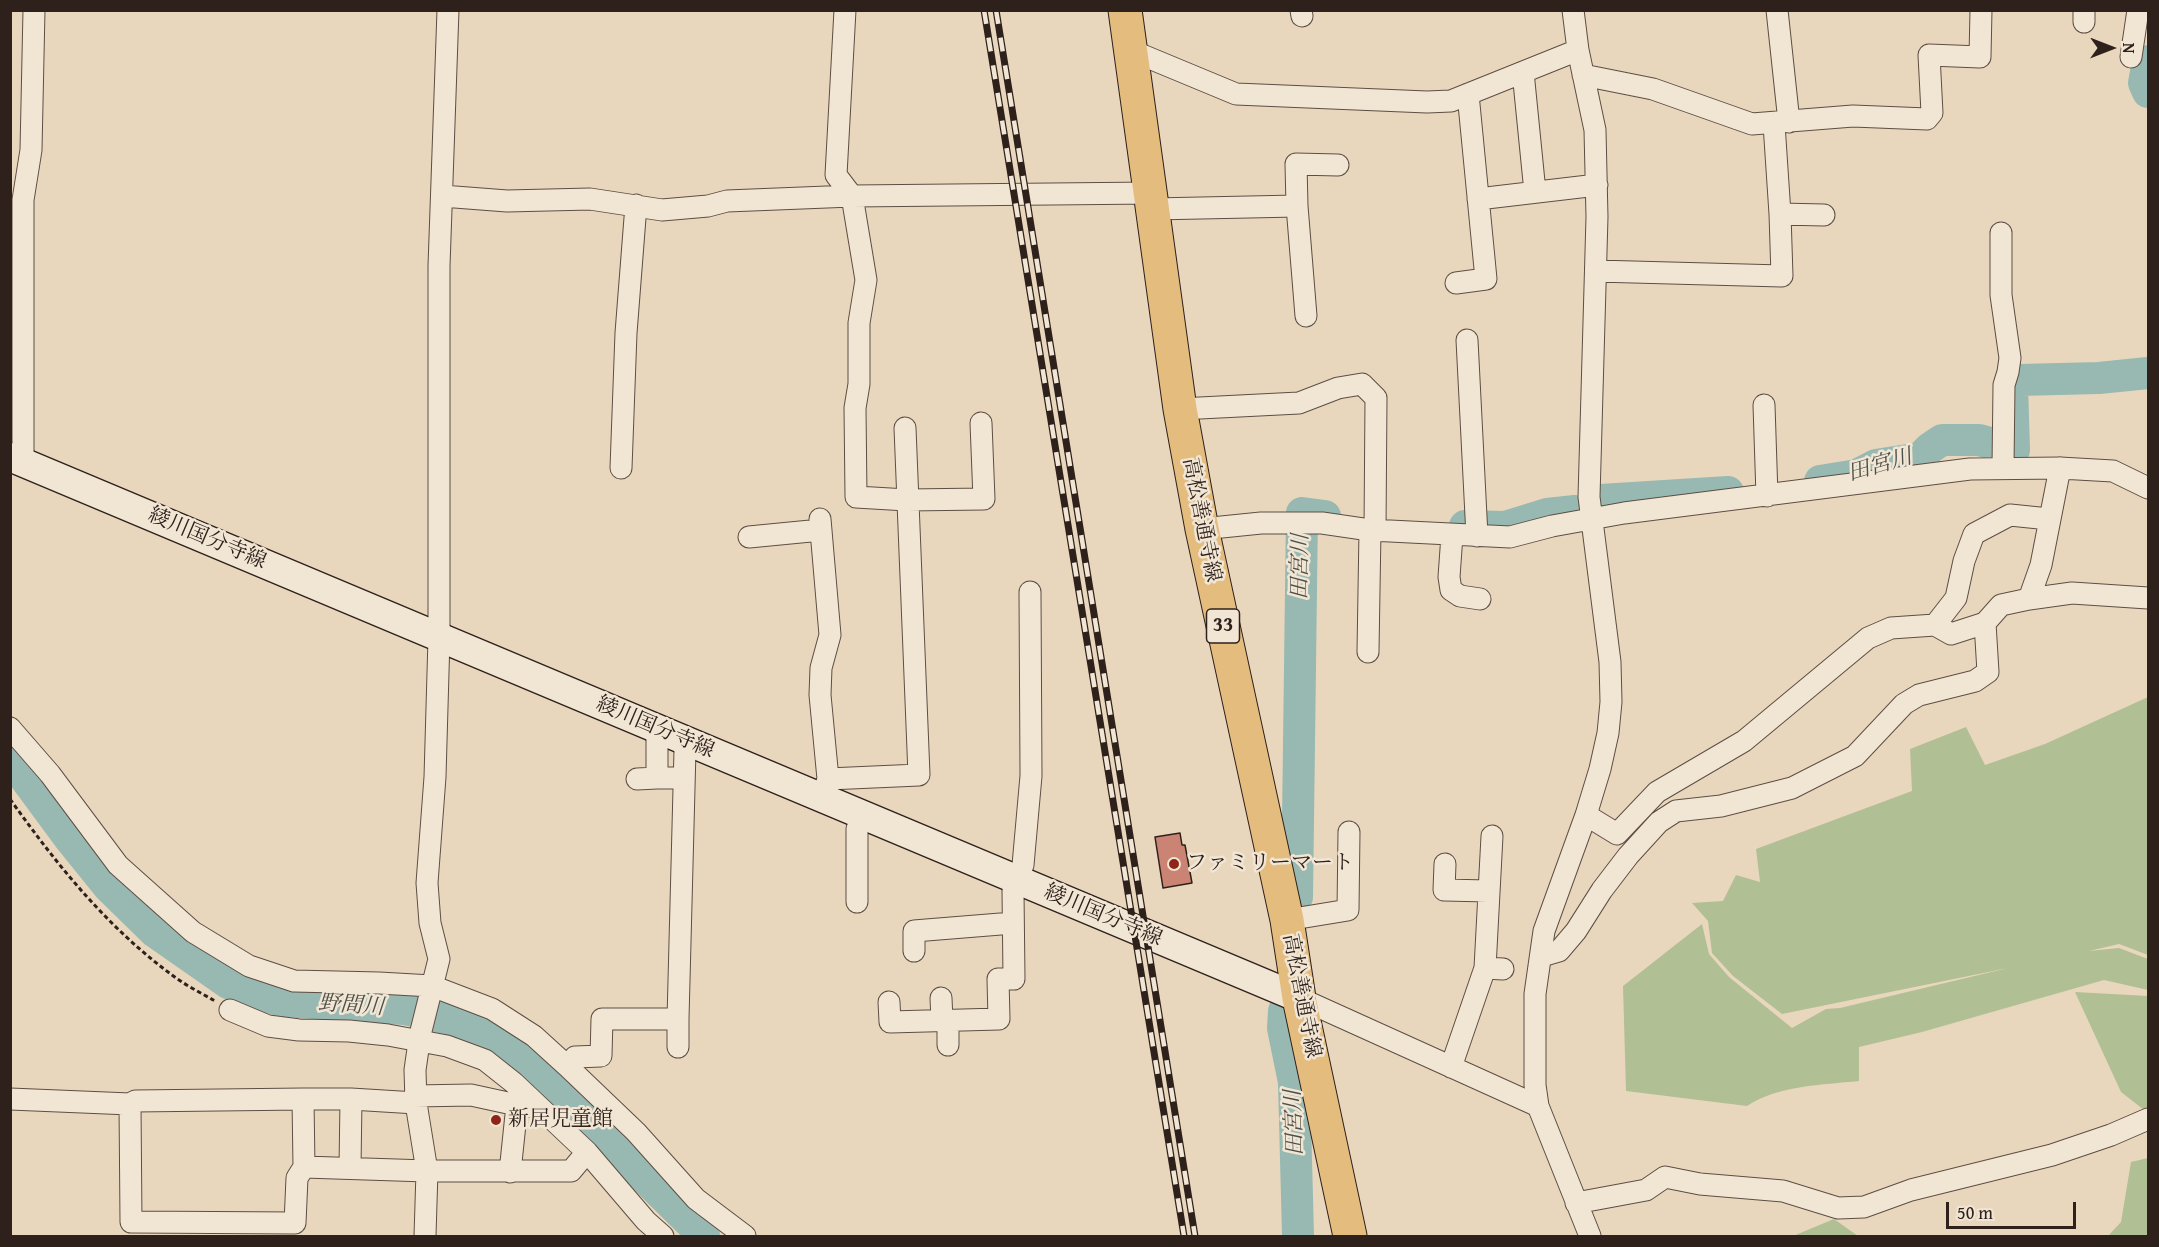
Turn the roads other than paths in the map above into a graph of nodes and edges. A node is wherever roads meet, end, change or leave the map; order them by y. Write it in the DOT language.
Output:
graph roads {
  1 [pos="34,10"];
  2 [pos="448,10"];
  3 [pos="845,10"];
  4 [pos="1125,10"];
  5 [pos="1573,10"];
  6 [pos="1777,10"];
  7 [pos="1981,10"];
  8 [pos="2138,10"];
  9 [pos="1130,50"];
  10 [pos="1578,50"];
  11 [pos="2131,57"];
  12 [pos="1523,72"];
  13 [pos="1583,75"];
  14 [pos="1468,94"];
  15 [pos="1781,123"];
  16 [pos="1338,165"];
  17 [pos="1597,185"];
  18 [pos="1535,192"];
  19 [pos="442,196"];
  20 [pos="852,196"];
  21 [pos="1478,199"];
  22 [pos="1152,201"];
  23 [pos="636,205"];
  24 [pos="1297,206"];
  25 [pos="1780,214"];
  26 [pos="1824,215"];
  27 [pos="2001,233"];
  28 [pos="1596,271"];
  29 [pos="1456,283"];
  30 [pos="1306,316"];
  31 [pos="1467,340"];
  32 [pos="1764,405"];
  33 [pos="1180,409"];
  34 [pos="981,423"];
  35 [pos="905,428"];
  36 [pos="2004,455"];
  37 [pos="17,459"];
  38 [pos="621,468"];
  39 [pos="2060,468"];
  40 [pos="2148,489"];
  41 [pos="1767,496"];
  42 [pos="908,500"];
  43 [pos="1591,519"];
  44 [pos="2049,519"];
  45 [pos="1374,525"];
  46 [pos="1477,527"];
  47 [pos="1202,529"];
  48 [pos="1452,535"];
  49 [pos="749,537"];
  50 [pos="1030,592"];
  51 [pos="2148,598"];
  52 [pos="1480,599"];
  53 [pos="2030,599"];
  54 [pos="1986,623"];
  55 [pos="1935,625"];
  56 [pos="439,638"];
  57 [pos="1368,652"];
  58 [pos="10,728"];
  59 [pos="659,730"];
  60 [pos="687,741"];
  61 [pos="684,778"];
  62 [pos="825,789"];
  63 [pos="861,815"];
  64 [pos="1586,815"];
  65 [pos="1349,832"];
  66 [pos="1492,836"];
  67 [pos="1445,864"];
  68 [pos="1018,880"];
  69 [pos="1488,891"];
  70 [pos="857,902"];
  71 [pos="1287,920"];
  72 [pos="1013,923"];
  73 [pos="915,951"];
  74 [pos="1542,956"];
  75 [pos="431,990"];
  76 [pos="941,998"];
  77 [pos="1299,998"];
  78 [pos="889,1002"];
  79 [pos="230,1010"];
  80 [pos="678,1019"];
  81 [pos="945,1021"];
  82 [pos="419,1038"];
  83 [pos="948,1045"];
  84 [pos="678,1047"];
  85 [pos="567,1066"];
  86 [pos="1451,1067"];
  87 [pos="10,1099"];
  88 [pos="303,1099"];
  89 [pos="351,1099"];
  90 [pos="415,1100"];
  91 [pos="130,1104"];
  92 [pos="527,1105"];
  93 [pos="1538,1106"];
  94 [pos="2148,1119"];
  95 [pos="587,1152"];
  96 [pos="304,1167"];
  97 [pos="350,1168"];
  98 [pos="427,1170"];
  99 [pos="510,1172"];
  100 [pos="1576,1203"];
  101 [pos="131,1229"];
  102 [pos="198,1230"];
  103 [pos="295,1230"];
  104 [pos="425,1236"];
  105 [pos="663,1236"];
  106 [pos="745,1236"];
  107 [pos="1350,1236"];
  108 [pos="1590,1236"];
  1 -- 37 [label="street"];
  2 -- 19 [label="street"];
  3 -- 20 [label="street"];
  4 -- 9 [label="main road, 高松善通寺線 / 33"];
  5 -- 10 [label="street"];
  6 -- 15 [label="street"];
  7 -- 15 [label="street"];
  8 -- 11 [label="street"];
  9 -- 14 [label="street"];
  9 -- 22 [label="main road, 高松善通寺線 / 33"];
  10 -- 12 [label="street"];
  10 -- 13 [label="street"];
  12 -- 14 [label="street"];
  12 -- 18 [label="street"];
  13 -- 15 [label="street"];
  13 -- 17 [label="street"];
  14 -- 21 [label="street"];
  15 -- 25 [label="street"];
  16 -- 24 [label="street"];
  17 -- 18 [label="street"];
  17 -- 28 [label="street"];
  18 -- 21 [label="street"];
  19 -- 23 [label="street"];
  19 -- 56 [label="street"];
  20 -- 22 [label="street"];
  20 -- 23 [label="street"];
  20 -- 42 [label="street"];
  21 -- 29 [label="street"];
  22 -- 24 [label="street"];
  22 -- 33 [label="main road, 高松善通寺線 / 33"];
  23 -- 38 [label="street"];
  24 -- 30 [label="street"];
  25 -- 26 [label="street"];
  25 -- 28 [label="street"];
  27 -- 36 [label="street"];
  28 -- 43 [label="street"];
  31 -- 46 [label="street"];
  32 -- 41 [label="street"];
  33 -- 45 [label="street"];
  33 -- 47 [label="main road, 高松善通寺線 / 33"];
  34 -- 42 [label="street"];
  35 -- 42 [label="street"];
  36 -- 39 [label="street"];
  36 -- 41 [label="street"];
  37 -- 56 [label="main road, 綾川国分寺線"];
  39 -- 40 [label="street"];
  39 -- 44 [label="street"];
  41 -- 43 [label="street"];
  42 -- 62 [label="street"];
  43 -- 46 [label="street"];
  43 -- 64 [label="street"];
  44 -- 53 [label="street"];
  44 -- 55 [label="street"];
  45 -- 47 [label="street"];
  45 -- 48 [label="street"];
  45 -- 57 [label="street"];
  46 -- 48 [label="street"];
  47 -- 71 [label="main road, 高松善通寺線 / 33"];
  48 -- 52 [label="street"];
  49 -- 62 [label="street"];
  50 -- 68 [label="street"];
  51 -- 53 [label="street"];
  53 -- 54 [label="street"];
  54 -- 55 [label="street"];
  54 -- 74 [label="street"];
  55 -- 64 [label="street"];
  56 -- 59 [label="main road, 綾川国分寺線"];
  56 -- 75 [label="street"];
  58 -- 75 [label="street"];
  59 -- 60 [label="main road, 綾川国分寺線"];
  59 -- 61 [label="street"];
  60 -- 61 [label="street"];
  60 -- 62 [label="main road, 綾川国分寺線"];
  61 -- 80 [label="street"];
  62 -- 63 [label="main road, 綾川国分寺線"];
  63 -- 68 [label="main road, 綾川国分寺線"];
  63 -- 70 [label="street"];
  64 -- 74 [label="street"];
  65 -- 71 [label="street"];
  66 -- 69 [label="street"];
  67 -- 69 [label="street"];
  68 -- 72 [label="street"];
  68 -- 77 [label="main road, 綾川国分寺線"];
  69 -- 86 [label="street"];
  71 -- 77 [label="main road, 高松善通寺線 / 33"];
  72 -- 73 [label="street"];
  72 -- 81 [label="street"];
  74 -- 93 [label="street"];
  75 -- 82 [label="street"];
  75 -- 85 [label="street"];
  76 -- 81 [label="street"];
  77 -- 86 [label="street"];
  77 -- 107 [label="main road, 高松善通寺線 / 33"];
  78 -- 81 [label="street"];
  79 -- 82 [label="street"];
  80 -- 84 [label="street"];
  80 -- 85 [label="street"];
  81 -- 83 [label="street"];
  82 -- 90 [label="street"];
  82 -- 92 [label="street"];
  85 -- 106 [label="street"];
  86 -- 93 [label="street"];
  87 -- 91 [label="street"];
  88 -- 89 [label="street"];
  88 -- 91 [label="street"];
  88 -- 96 [label="street"];
  89 -- 90 [label="street"];
  89 -- 97 [label="street"];
  90 -- 92 [label="street"];
  90 -- 98 [label="street"];
  91 -- 101 [label="street"];
  92 -- 95 [label="street"];
  92 -- 99 [label="street"];
  93 -- 100 [label="street"];
  94 -- 100 [label="street"];
  95 -- 99 [label="street"];
  95 -- 105 [label="street"];
  96 -- 97 [label="street"];
  96 -- 103 [label="street"];
  97 -- 98 [label="street"];
  98 -- 99 [label="street"];
  98 -- 104 [label="street"];
  100 -- 108 [label="street"];
  101 -- 102 [label="street"];
  102 -- 103 [label="street"];
}
